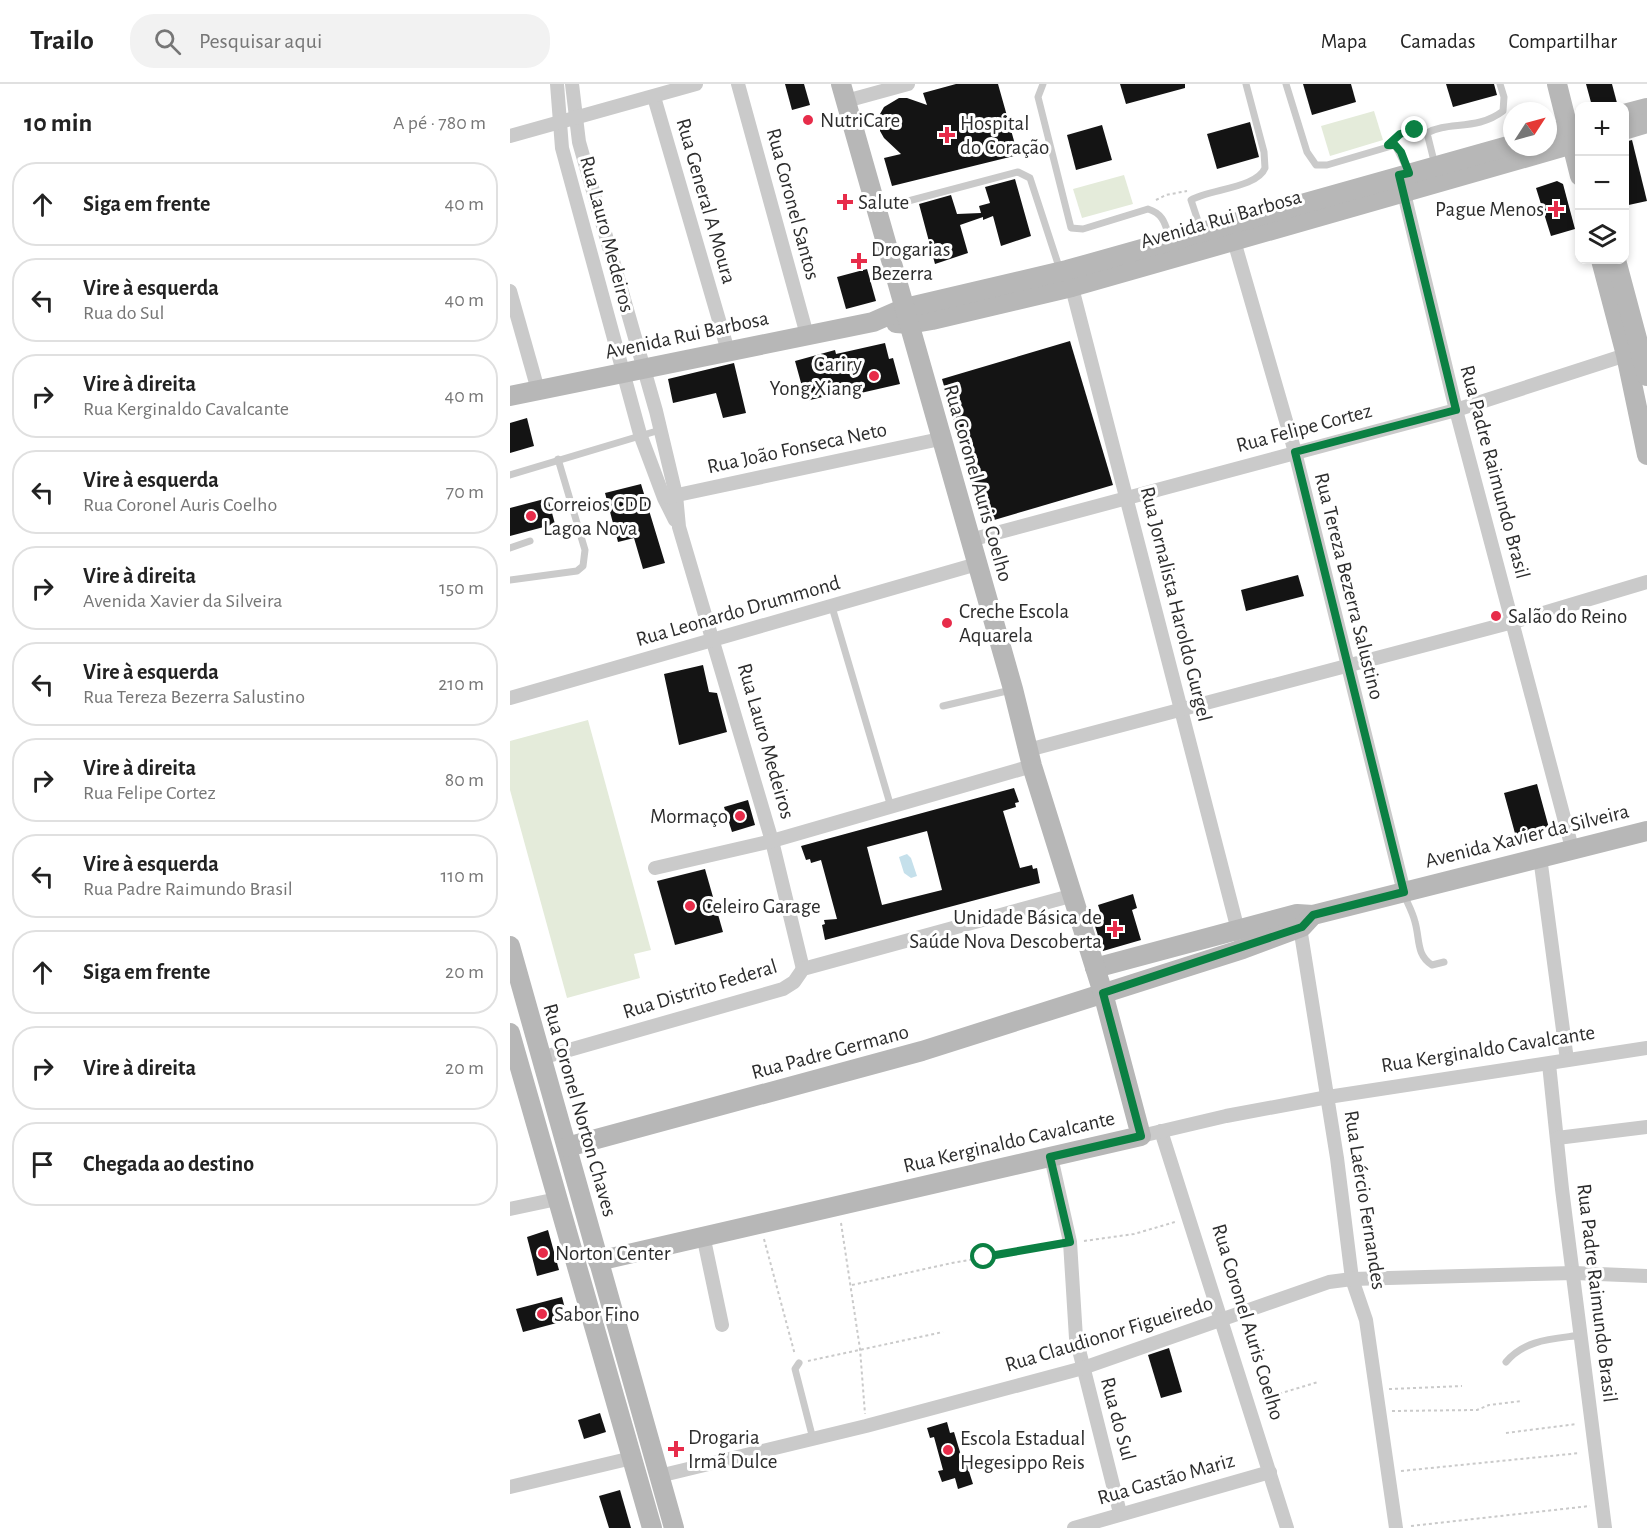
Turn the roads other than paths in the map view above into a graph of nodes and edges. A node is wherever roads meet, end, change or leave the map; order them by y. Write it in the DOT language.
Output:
graph roads {
  1 [pos="556,84"];
  2 [pos="572,84"];
  3 [pos="696,84"];
  4 [pos="738,84"];
  5 [pos="908,84"];
  6 [pos="1043,84"];
  7 [pos="1246,84"];
  8 [pos="1286,84"];
  9 [pos="1500,84"];
  10 [pos="1557,84"];
  11 [pos="1569,84"];
  12 [pos="844,92"];
  13 [pos="654,96"];
  14 [pos="1647,108"];
  15 [pos="1629,113"];
  16 [pos="576,118"];
  17 [pos="561,122"];
  18 [pos="1647,123"];
  19 [pos="1629,128"];
  20 [pos="1575,133"];
  21 [pos="1557,134"];
  22 [pos="510,136"];
  23 [pos="1503,149"];
  24 [pos="1438,174"];
  25 [pos="1404,180"];
  26 [pos="878,209"];
  27 [pos="1202,231"];
  28 [pos="1232,231"];
  29 [pos="1171,240"];
  30 [pos="1603,264"];
  31 [pos="1617,264"];
  32 [pos="1066,276"];
  33 [pos="510,291"];
  34 [pos="907,316"];
  35 [pos="807,335"];
  36 [pos="728,351"];
  37 [pos="1638,351"];
  38 [pos="644,368"];
  39 [pos="624,372"];
  40 [pos="1647,376"];
  41 [pos="538,390"];
  42 [pos="510,396"];
  43 [pos="1456,410"];
  44 [pos="660,430"];
  45 [pos="640,434"];
  46 [pos="940,439"];
  47 [pos="1295,452"];
  48 [pos="1647,455"];
  49 [pos="558,459"];
  50 [pos="510,475"];
  51 [pos="669,497"];
  52 [pos="1127,497"];
  53 [pos="970,540"];
  54 [pos="530,541"];
  55 [pos="510,548"];
  56 [pos="977,564"];
  57 [pos="510,580"];
  58 [pos="1647,582"];
  59 [pos="832,607"];
  60 [pos="1513,622"];
  61 [pos="715,640"];
  62 [pos="1346,665"];
  63 [pos="1013,689"];
  64 [pos="510,698"];
  65 [pos="944,706"];
  66 [pos="1182,711"];
  67 [pos="1030,758"];
  68 [pos="891,807"];
  69 [pos="1647,831"];
  70 [pos="772,841"];
  71 [pos="1572,848"];
  72 [pos="1540,857"];
  73 [pos="655,868"];
  74 [pos="1404,894"];
  75 [pos="1074,896"];
  76 [pos="1304,919"];
  77 [pos="1238,930"];
  78 [pos="510,946"];
  79 [pos="1243,949"];
  80 [pos="1444,962"];
  81 [pos="1095,968"];
  82 [pos="803,969"];
  83 [pos="1103,993"];
  84 [pos="510,1033"];
  85 [pos="1647,1048"];
  86 [pos="541,1058"];
  87 [pos="1567,1060"];
  88 [pos="513,1061"];
  89 [pos="1549,1064"];
  90 [pos="1328,1097"];
  91 [pos="558,1117"];
  92 [pos="536,1122"];
  93 [pos="1647,1127"];
  94 [pos="1161,1131"];
  95 [pos="1141,1136"];
  96 [pos="1557,1138"];
  97 [pos="567,1147"];
  98 [pos="1050,1157"];
  99 [pos="557,1199"];
  100 [pos="510,1209"];
  101 [pos="704,1235"];
  102 [pos="598,1261"];
  103 [pos="1574,1273"];
  104 [pos="1647,1276"];
  105 [pos="1352,1278"];
  106 [pos="1221,1322"];
  107 [pos="722,1325"];
  108 [pos="1581,1335"];
  109 [pos="610,1340"];
  110 [pos="1506,1362"];
  111 [pos="798,1363"];
  112 [pos="1083,1368"];
  113 [pos="813,1439"];
  114 [pos="632,1458"];
  115 [pos="1270,1472"];
  116 [pos="659,1476"];
  117 [pos="510,1487"];
  118 [pos="1120,1513"];
  119 [pos="1403,1527"];
  120 [pos="652,1528"];
  121 [pos="674,1528"];
  122 [pos="1074,1528"];
  123 [pos="1287,1528"];
  124 [pos="1605,1528"];
  1 -- 17 [label="street, Rua Lauro Medeiros"];
  2 -- 16 [label="street, Rua Lauro Medeiros"];
  3 -- 13 [label="street"];
  4 -- 35 [label="street, Rua Coronel Santos"];
  5 -- 12 [label="street"];
  6 -- 29 [label="lane"];
  7 -- 27 [label="lane"];
  8 -- 25 [label="lane"];
  9 -- 24 [label="lane"];
  10 -- 20 [label="street"];
  11 -- 20 [label="street"];
  12 -- 26 [label="street, Rua Coronel Auris Coelho"];
  13 -- 16 [label="street"];
  13 -- 36 [label="street, Rua General A Moura"];
  14 -- 15 [label="street"];
  16 -- 17 [label="street"];
  16 -- 38 [label="street, Rua Lauro Medeiros"];
  17 -- 22 [label="street"];
  17 -- 39 [label="street, Rua Lauro Medeiros"];
  18 -- 19 [label="street"];
  20 -- 21 [label="street"];
  20 -- 24 [label="street, Avenida Rui Barbosa"];
  23 -- 24 [label="street, Avenida Rui Barbosa"];
  24 -- 25 [label="street, Avenida Rui Barbosa"];
  25 -- 28 [label="street, Avenida Rui Barbosa"];
  25 -- 43 [label="street, Rua Padre Raimundo Brasil"];
  26 -- 32 [label="lane"];
  26 -- 34 [label="street, Rua Coronel Auris Coelho"];
  27 -- 28 [label="street, Avenida Rui Barbosa"];
  27 -- 29 [label="street, Avenida Rui Barbosa"];
  28 -- 32 [label="street, Avenida Rui Barbosa"];
  28 -- 47 [label="street, Rua Tereza Bezerra Salustino"];
  29 -- 32 [label="street, Avenida Rui Barbosa"];
  30 -- 37 [label="street"];
  31 -- 37 [label="street"];
  32 -- 34 [label="street, Avenida Rui Barbosa"];
  32 -- 52 [label="street, Rua Jornalista Haroldo Gurgel"];
  33 -- 41 [label="street"];
  34 -- 35 [label="street, Avenida Rui Barbosa"];
  34 -- 46 [label="street, Rua Coronel Auris Coelho"];
  35 -- 36 [label="street, Avenida Rui Barbosa"];
  36 -- 38 [label="street, Avenida Rui Barbosa"];
  37 -- 40 [label="street"];
  37 -- 43 [label="street, Rua Felipe Cortez"];
  37 -- 48 [label="street"];
  38 -- 39 [label="street, Avenida Rui Barbosa"];
  38 -- 44 [label="street, Rua Lauro Medeiros"];
  39 -- 41 [label="street, Avenida Rui Barbosa"];
  39 -- 45 [label="street, Rua Lauro Medeiros"];
  41 -- 42 [label="street, Avenida Rui Barbosa"];
  43 -- 47 [label="street, Rua Felipe Cortez"];
  43 -- 60 [label="street, Rua Padre Raimundo Brasil"];
  44 -- 45 [label="lane"];
  44 -- 51 [label="street, Rua Lauro Medeiros"];
  45 -- 49 [label="lane"];
  45 -- 51 [label="street, Rua Lauro Medeiros"];
  46 -- 51 [label="street, Rua João Fonseca Neto"];
  46 -- 53 [label="street, Rua Coronel Auris Coelho"];
  47 -- 52 [label="street, Rua Felipe Cortez"];
  47 -- 62 [label="street, Rua Tereza Bezerra Salustino"];
  49 -- 50 [label="lane"];
  49 -- 57 [label="lane"];
  51 -- 61 [label="street, Rua Lauro Medeiros"];
  52 -- 53 [label="street, Rua Felipe Cortez"];
  52 -- 66 [label="street, Rua Jornalista Haroldo Gurgel"];
  53 -- 56 [label="street, Rua Coronel Auris Coelho"];
  54 -- 55 [label="lane"];
  56 -- 59 [label="street, Rua Leonardo Drummond"];
  56 -- 63 [label="street, Rua Coronel Auris Coelho"];
  58 -- 60 [label="street"];
  59 -- 61 [label="street, Rua Leonardo Drummond"];
  59 -- 68 [label="lane"];
  60 -- 62 [label="street"];
  60 -- 71 [label="street, Rua Padre Raimundo Brasil"];
  61 -- 64 [label="street, Rua Leonardo Drummond"];
  61 -- 70 [label="street, Rua Lauro Medeiros"];
  62 -- 66 [label="street"];
  62 -- 74 [label="street, Rua Tereza Bezerra Salustino"];
  63 -- 65 [label="lane"];
  63 -- 67 [label="street, Rua Coronel Auris Coelho"];
  66 -- 67 [label="street"];
  66 -- 77 [label="street, Rua Jornalista Haroldo Gurgel"];
  67 -- 68 [label="street"];
  67 -- 75 [label="street, Rua Coronel Auris Coelho"];
  68 -- 70 [label="street"];
  69 -- 71 [label="street, Avenida Xavier da Silveira"];
  70 -- 73 [label="street"];
  70 -- 82 [label="street, Rua Lauro Medeiros"];
  71 -- 72 [label="street, Avenida Xavier da Silveira"];
  72 -- 74 [label="street, Avenida Xavier da Silveira"];
  72 -- 87 [label="street"];
  74 -- 76 [label="street, Avenida Xavier da Silveira"];
  74 -- 80 [label="lane"];
  75 -- 81 [label="street, Rua Coronel Auris Coelho"];
  75 -- 82 [label="street, Rua Distrito Federal"];
  76 -- 77 [label="street, Avenida Xavier da Silveira"];
  76 -- 79 [label="street, Avenida Xavier da Silveira"];
  76 -- 90 [label="street, Rua Laércio Fernandes"];
  77 -- 79 [label="street, Rua Jornalista Haroldo Gurgel"];
  77 -- 81 [label="street, Avenida Xavier da Silveira"];
  78 -- 86 [label="street, Rua Coronel Norton Chaves"];
  79 -- 83 [label="street, Avenida Xavier da Silveira"];
  81 -- 83 [label="street, Rua Coronel Auris Coelho"];
  82 -- 86 [label="street, Rua Distrito Federal"];
  83 -- 95 [label="street, Rua Coronel Auris Coelho"];
  83 -- 97 [label="street, Rua Padre Germano"];
  84 -- 88 [label="street, Rua Coronel Norton Chaves"];
  85 -- 87 [label="street, Rua Kerginaldo Cavalcante"];
  86 -- 91 [label="street, Rua Coronel Norton Chaves"];
  87 -- 89 [label="street, Rua Kerginaldo Cavalcante"];
  88 -- 92 [label="street, Rua Coronel Norton Chaves"];
  89 -- 90 [label="street, Rua Kerginaldo Cavalcante"];
  89 -- 96 [label="street, Rua Padre Raimundo Brasil"];
  90 -- 94 [label="street, Rua Kerginaldo Cavalcante"];
  90 -- 105 [label="street, Rua Laércio Fernandes"];
  91 -- 92 [label="street"];
  91 -- 97 [label="street, Rua Coronel Norton Chaves"];
  92 -- 99 [label="street, Rua Coronel Norton Chaves"];
  93 -- 96 [label="street"];
  94 -- 95 [label="street, Rua Kerginaldo Cavalcante"];
  94 -- 106 [label="street, Rua Coronel Auris Coelho"];
  95 -- 98 [label="street, Rua Kerginaldo Cavalcante"];
  96 -- 103 [label="street, Rua Padre Raimundo Brasil"];
  97 -- 102 [label="street, Rua Coronel Norton Chaves"];
  98 -- 101 [label="street, Rua Kerginaldo Cavalcante"];
  98 -- 112 [label="street, Rua do Sul"];
  99 -- 100 [label="street"];
  99 -- 109 [label="street, Rua Coronel Norton Chaves"];
  101 -- 102 [label="street, Rua Kerginaldo Cavalcante"];
  101 -- 107 [label="street"];
  102 -- 109 [label="street, Rua Coronel Norton Chaves"];
  103 -- 104 [label="street, Rua Claudionor Figueiredo"];
  103 -- 105 [label="street, Rua Claudionor Figueiredo"];
  103 -- 108 [label="street, Rua Padre Raimundo Brasil"];
  105 -- 106 [label="street, Rua Claudionor Figueiredo"];
  105 -- 119 [label="street, Rua Laércio Fernandes"];
  106 -- 112 [label="street, Rua Claudionor Figueiredo"];
  106 -- 115 [label="street, Rua Coronel Auris Coelho"];
  108 -- 110 [label="lane"];
  108 -- 124 [label="street, Rua Padre Raimundo Brasil"];
  109 -- 114 [label="street, Rua Coronel Norton Chaves"];
  109 -- 116 [label="street, Rua Coronel Norton Chaves"];
  111 -- 113 [label="lane"];
  112 -- 113 [label="street, Rua Claudionor Figueiredo"];
  112 -- 118 [label="street, Rua do Sul"];
  113 -- 116 [label="street, Rua Claudionor Figueiredo"];
  114 -- 117 [label="street"];
  114 -- 120 [label="street, Rua Coronel Norton Chaves"];
  115 -- 118 [label="street, Rua Gastão Mariz"];
  115 -- 123 [label="street, Rua Coronel Auris Coelho"];
  116 -- 121 [label="street, Rua Coronel Norton Chaves"];
  118 -- 122 [label="street, Rua Gastão Mariz"];
}
